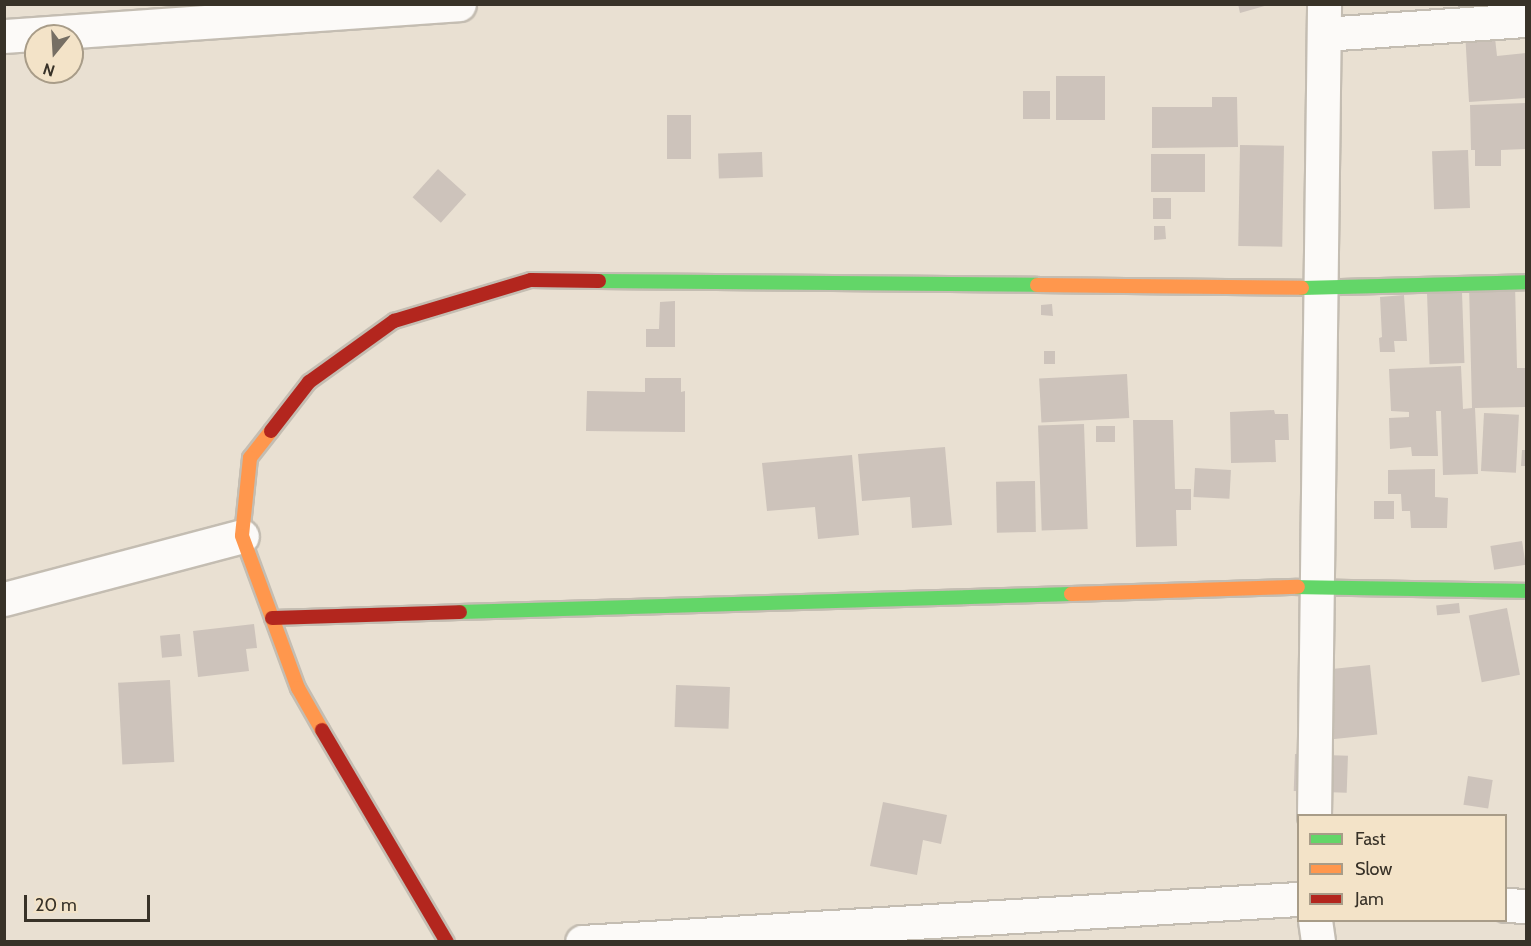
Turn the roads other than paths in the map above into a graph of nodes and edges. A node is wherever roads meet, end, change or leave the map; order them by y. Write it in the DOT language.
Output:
graph roads {
  1 [pos="459,4"];
  2 [pos="1324,19"];
  3 [pos="1527,20"];
  4 [pos="6,44"];
  5 [pos="1527,282"];
  6 [pos="1321,288"];
  7 [pos="242,536"];
  8 [pos="1317,586"];
  9 [pos="1527,591"];
  10 [pos="4,599"];
  11 [pos="272,618"];
  12 [pos="1314,814"];
  13 [pos="1297,899"];
  14 [pos="1507,905"];
  15 [pos="1527,906"];
  16 [pos="1316,922"];
  17 [pos="447,942"];
  18 [pos="582,942"];
  19 [pos="1318,942"];
  1 -- 4 [label="street"];
  2 -- 3 [label="street"];
  2 -- 6 [label="street"];
  5 -- 6 [label="street"];
  6 -- 7 [label="street"];
  6 -- 8 [label="street"];
  7 -- 10 [label="street"];
  7 -- 11 [label="street"];
  8 -- 9 [label="street"];
  8 -- 11 [label="street"];
  8 -- 12 [label="street"];
  11 -- 17 [label="street"];
  13 -- 18 [label="street"];
  14 -- 15 [label="street"];
  16 -- 19 [label="street"];
}
